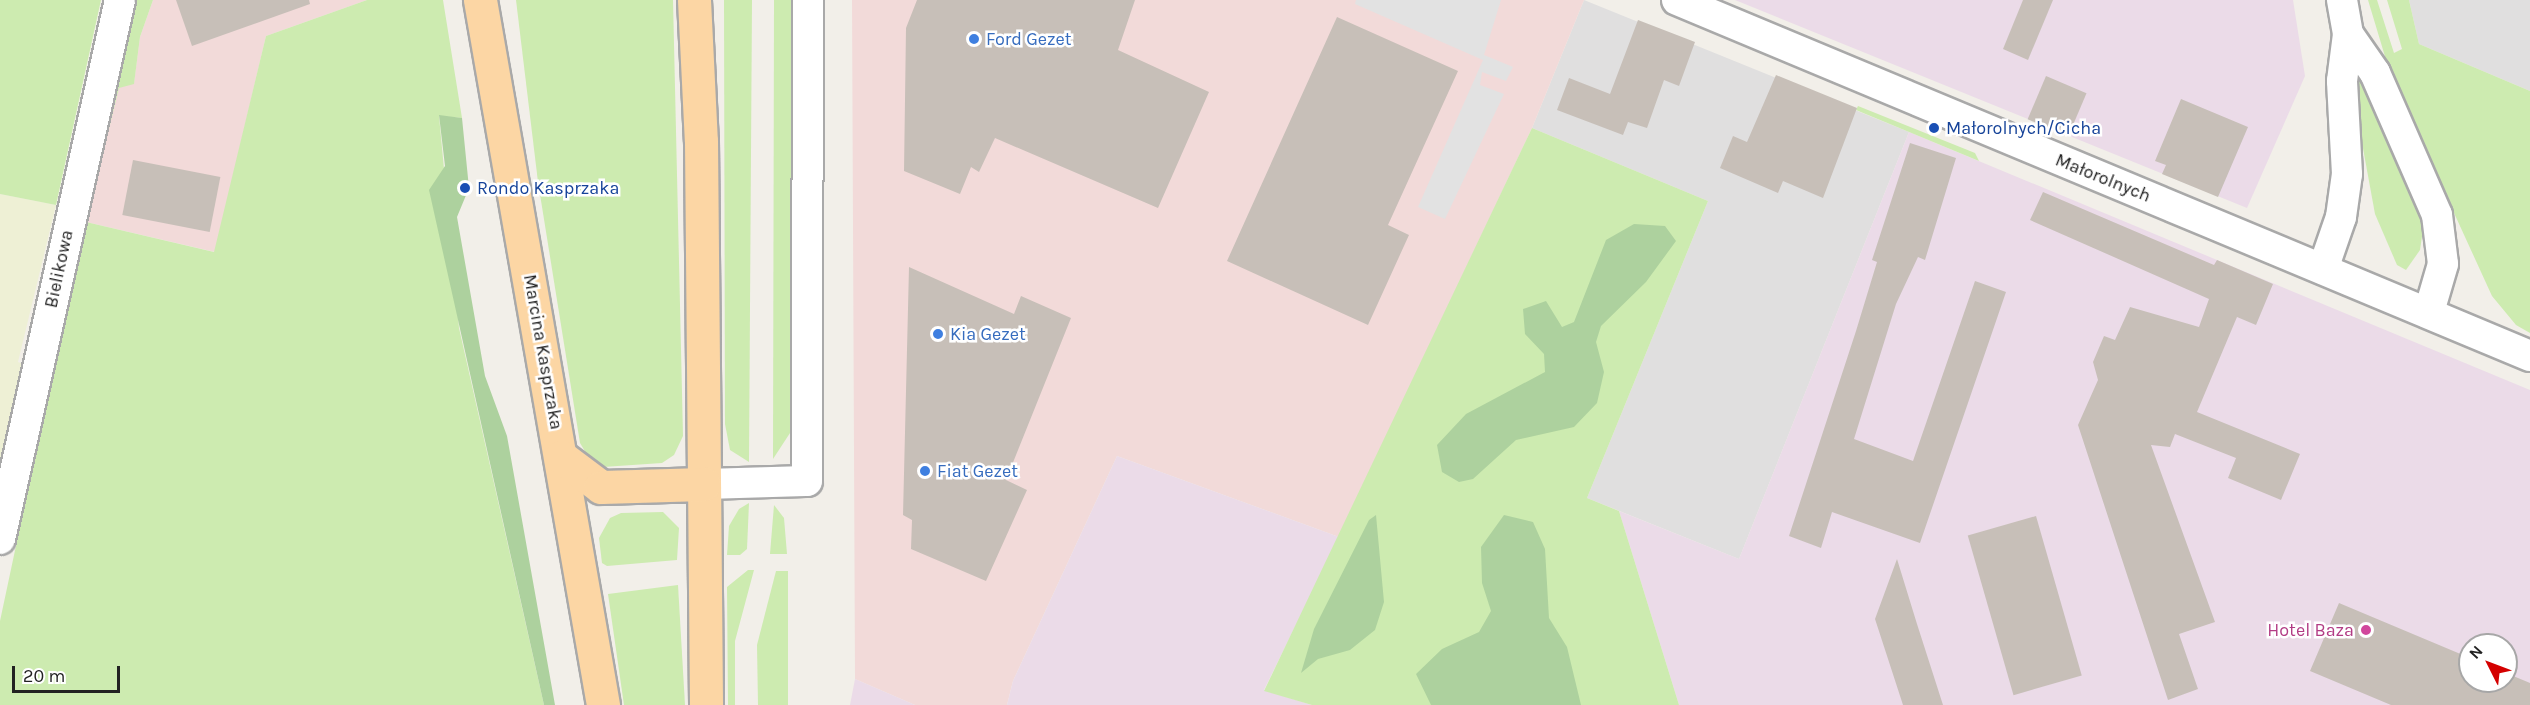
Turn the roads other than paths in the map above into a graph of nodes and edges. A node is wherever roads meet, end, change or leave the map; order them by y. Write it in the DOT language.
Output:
graph roads {
  1 [pos="120,0"];
  2 [pos="480,0"];
  3 [pos="694,0"];
  4 [pos="808,0"];
  5 [pos="1677,0"];
  6 [pos="2342,0"];
  7 [pos="2348,34"];
  8 [pos="2323,269"];
  9 [pos="2429,312"];
  10 [pos="2530,356"];
  11 [pos="561,457"];
  12 [pos="704,484"];
  13 [pos="0,539"];
  14 [pos="603,705"];
  15 [pos="706,705"];
  1 -- 13 [label="street, Bielikowa"];
  2 -- 11 [label="main road, Marcina Kasprzaka"];
  3 -- 12 [label="main road"];
  4 -- 12 [label="street"];
  5 -- 8 [label="street, Małorolnych"];
  6 -- 7 [label="street"];
  7 -- 8 [label="street"];
  7 -- 9 [label="street"];
  8 -- 9 [label="street, Małorolnych"];
  9 -- 10 [label="street, Małorolnych"];
  11 -- 12 [label="main road"];
  11 -- 14 [label="main road, Marcina Kasprzaka"];
  12 -- 15 [label="main road"];
}
